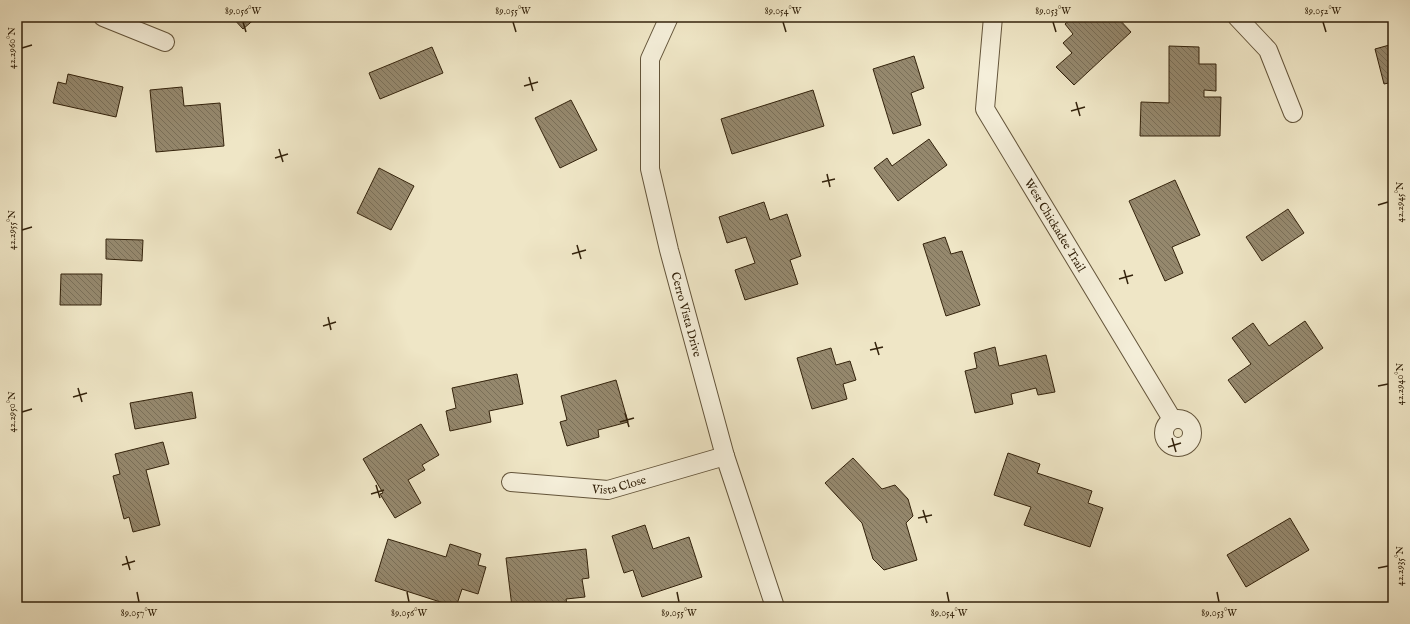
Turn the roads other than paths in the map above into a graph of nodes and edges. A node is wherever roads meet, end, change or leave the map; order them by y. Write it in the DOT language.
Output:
graph roads {
  1 [pos="104,17"];
  2 [pos="669,17"];
  3 [pos="993,17"];
  4 [pos="1237,17"];
  5 [pos="165,42"];
  6 [pos="1293,113"];
  7 [pos="1172,419"];
  8 [pos="725,456"];
  9 [pos="511,482"];
  10 [pos="776,607"];
  1 -- 5 [label="street"];
  2 -- 8 [label="street, Cerro Vista Drive"];
  3 -- 7 [label="street, West Chickadee Trail"];
  4 -- 6 [label="street"];
  8 -- 9 [label="street, Vista Close"];
  8 -- 10 [label="street, Cerro Vista Drive"];
}
